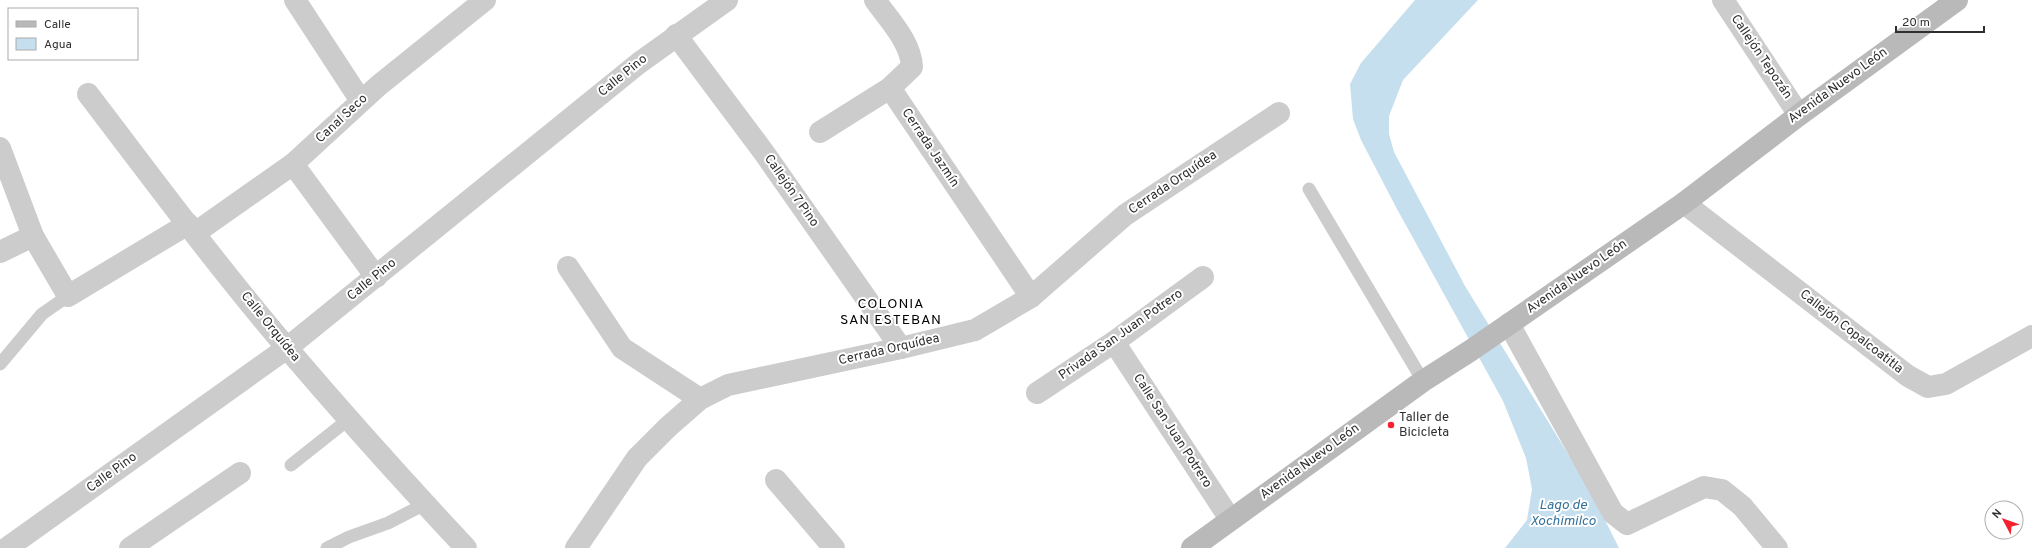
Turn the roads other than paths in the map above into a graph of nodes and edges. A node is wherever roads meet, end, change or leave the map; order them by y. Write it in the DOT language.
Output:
graph roads {
  1 [pos="294,0"];
  2 [pos="486,0"];
  3 [pos="727,0"];
  4 [pos="875,0"];
  5 [pos="1723,0"];
  6 [pos="1957,0"];
  7 [pos="676,35"];
  8 [pos="890,88"];
  9 [pos="88,94"];
  10 [pos="361,101"];
  11 [pos="1279,113"];
  12 [pos="1799,115"];
  13 [pos="820,132"];
  14 [pos="0,148"];
  15 [pos="293,164"];
  16 [pos="1309,189"];
  17 [pos="1684,203"];
  18 [pos="191,229"];
  19 [pos="33,236"];
  20 [pos="0,252"];
  21 [pos="568,267"];
  22 [pos="376,277"];
  23 [pos="1203,277"];
  24 [pos="68,296"];
  25 [pos="1031,297"];
  26 [pos="1507,325"];
  27 [pos="2032,336"];
  28 [pos="1114,342"];
  29 [pos="287,348"];
  30 [pos="902,348"];
  31 [pos="0,364"];
  32 [pos="1423,381"];
  33 [pos="1037,393"];
  34 [pos="700,399"];
  35 [pos="350,419"];
  36 [pos="291,465"];
  37 [pos="240,473"];
  38 [pos="776,480"];
  39 [pos="425,504"];
  40 [pos="1230,519"];
  41 [pos="7,548"];
  42 [pos="130,548"];
  43 [pos="327,548"];
  44 [pos="466,548"];
  45 [pos="576,548"];
  46 [pos="834,548"];
  47 [pos="1192,548"];
  48 [pos="1777,548"];
  1 -- 10 [label="street"];
  2 -- 10 [label="street, Canal Seco"];
  3 -- 7 [label="street, Calle Pino"];
  4 -- 8 [label="street"];
  5 -- 12 [label="street, Callejón Tepozán"];
  6 -- 12 [label="street, Avenida Nuevo León"];
  7 -- 22 [label="street, Calle Pino"];
  7 -- 30 [label="street, Callejón 7 Pino"];
  8 -- 13 [label="street"];
  8 -- 25 [label="street, Cerrada Jazmín"];
  9 -- 18 [label="street, Calle Orquídea"];
  10 -- 15 [label="street, Canal Seco"];
  11 -- 25 [label="street, Cerrada Orquídea"];
  12 -- 17 [label="street, Avenida Nuevo León"];
  14 -- 19 [label="street"];
  15 -- 18 [label="street, Canal Seco"];
  15 -- 22 [label="street"];
  16 -- 32 [label="lane"];
  17 -- 26 [label="street, Avenida Nuevo León"];
  17 -- 27 [label="street, Callejón Copalcoatitla"];
  18 -- 24 [label="street, Canal Seco"];
  18 -- 29 [label="street, Calle Orquídea"];
  19 -- 20 [label="street"];
  19 -- 24 [label="street"];
  21 -- 34 [label="street"];
  22 -- 29 [label="street, Calle Pino"];
  23 -- 28 [label="street, Privada San Juan Potrero"];
  24 -- 31 [label="lane"];
  25 -- 30 [label="street, Cerrada Orquídea"];
  26 -- 32 [label="street, Avenida Nuevo León"];
  26 -- 48 [label="street"];
  28 -- 33 [label="street, Privada San Juan Potrero"];
  28 -- 40 [label="street, Calle San Juan Potrero"];
  29 -- 35 [label="street, Calle Orquídea"];
  29 -- 41 [label="street, Calle Pino"];
  30 -- 34 [label="street, Cerrada Orquídea"];
  32 -- 40 [label="street, Avenida Nuevo León"];
  34 -- 45 [label="street, Cerrada Orquídea"];
  35 -- 36 [label="lane"];
  35 -- 39 [label="street, Calle Orquídea"];
  37 -- 42 [label="street"];
  38 -- 46 [label="street"];
  39 -- 43 [label="lane"];
  39 -- 44 [label="street, Calle Orquídea"];
  40 -- 47 [label="street, Avenida Nuevo León"];
}
